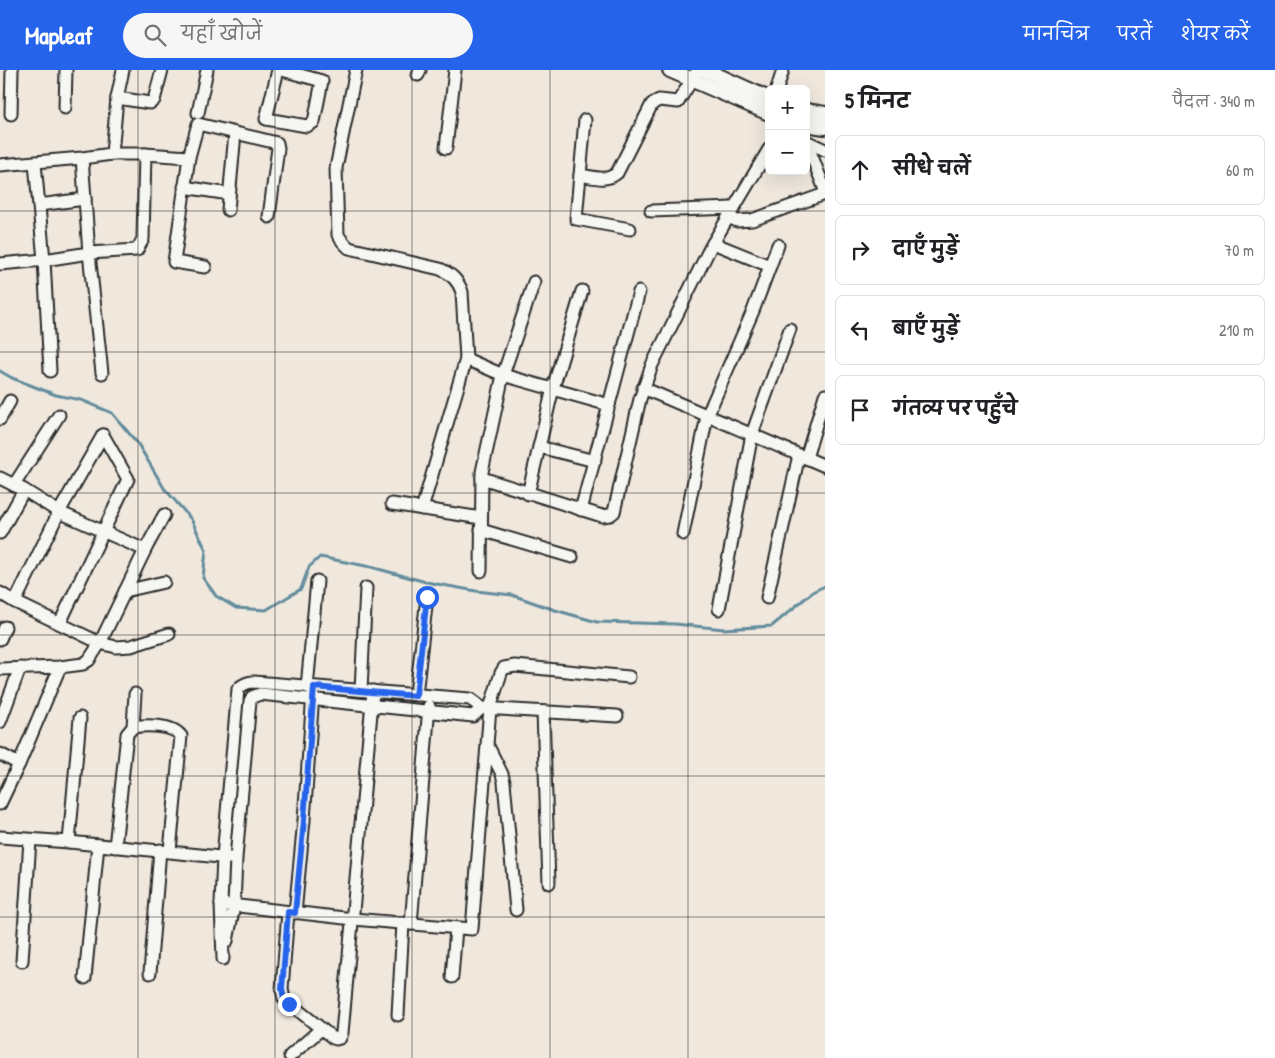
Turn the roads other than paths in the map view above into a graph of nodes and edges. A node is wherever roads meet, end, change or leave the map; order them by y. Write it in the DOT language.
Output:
graph roads {
  1 [pos="12,70"];
  2 [pos="66,70"];
  3 [pos="123,70"];
  4 [pos="162,70"];
  5 [pos="207,70"];
  6 [pos="278,70"];
  7 [pos="282,70"];
  8 [pos="356,70"];
  9 [pos="455,70"];
  10 [pos="670,70"];
  11 [pos="784,70"];
  12 [pos="311,74"];
  13 [pos="695,75"];
  14 [pos="713,76"];
  15 [pos="778,85"];
  16 [pos="117,98"];
  17 [pos="765,106"];
  18 [pos="65,108"];
  19 [pos="810,112"];
  20 [pos="11,114"];
  21 [pos="198,114"];
  22 [pos="825,114"];
  23 [pos="585,120"];
  24 [pos="810,125"];
  25 [pos="825,127"];
  26 [pos="235,133"];
  27 [pos="810,143"];
  28 [pos="446,148"];
  29 [pos="825,150"];
  30 [pos="810,151"];
  31 [pos="112,154"];
  32 [pos="145,154"];
  33 [pos="765,156"];
  34 [pos="189,157"];
  35 [pos="82,158"];
  36 [pos="35,163"];
  37 [pos="0,165"];
  38 [pos="580,175"];
  39 [pos="184,187"];
  40 [pos="825,190"];
  41 [pos="229,194"];
  42 [pos="825,194"];
  43 [pos="85,199"];
  44 [pos="39,205"];
  45 [pos="228,210"];
  46 [pos="651,211"];
  47 [pos="730,213"];
  48 [pos="269,217"];
  49 [pos="630,229"];
  50 [pos="713,243"];
  51 [pos="778,245"];
  52 [pos="90,252"];
  53 [pos="44,260"];
  54 [pos="0,264"];
  55 [pos="770,266"];
  56 [pos="205,267"];
  57 [pos="534,282"];
  58 [pos="582,291"];
  59 [pos="639,292"];
  60 [pos="790,329"];
  61 [pos="466,359"];
  62 [pos="50,371"];
  63 [pos="102,372"];
  64 [pos="503,375"];
  65 [pos="553,388"];
  66 [pos="643,388"];
  67 [pos="825,395"];
  68 [pos="10,401"];
  69 [pos="609,405"];
  70 [pos="59,415"];
  71 [pos="708,416"];
  72 [pos="0,419"];
  73 [pos="752,434"];
  74 [pos="540,447"];
  75 [pos="803,456"];
  76 [pos="594,461"];
  77 [pos="825,466"];
  78 [pos="0,478"];
  79 [pos="482,478"];
  80 [pos="19,487"];
  81 [pos="528,494"];
  82 [pos="392,504"];
  83 [pos="422,508"];
  84 [pos="582,510"];
  85 [pos="60,512"];
  86 [pos="164,515"];
  87 [pos="481,518"];
  88 [pos="481,530"];
  89 [pos="103,532"];
  90 [pos="0,533"];
  91 [pos="682,534"];
  92 [pos="145,550"];
  93 [pos="572,558"];
  94 [pos="481,571"];
  95 [pos="317,581"];
  96 [pos="164,582"];
  97 [pos="366,588"];
  98 [pos="125,590"];
  99 [pos="0,593"];
  100 [pos="427,597"];
  101 [pos="767,598"];
  102 [pos="15,602"];
  103 [pos="719,609"];
  104 [pos="60,623"];
  105 [pos="5,627"];
  106 [pos="169,634"];
  107 [pos="0,639"];
  108 [pos="100,643"];
  109 [pos="60,667"];
  110 [pos="20,668"];
  111 [pos="0,669"];
  112 [pos="629,677"];
  113 [pos="242,685"];
  114 [pos="310,687"];
  115 [pos="367,691"];
  116 [pos="135,694"];
  117 [pos="416,696"];
  118 [pos="252,697"];
  119 [pos="430,697"];
  120 [pos="312,701"];
  121 [pos="372,706"];
  122 [pos="486,708"];
  123 [pos="428,712"];
  124 [pos="543,712"];
  125 [pos="617,716"];
  126 [pos="80,718"];
  127 [pos="0,722"];
  128 [pos="133,727"];
  129 [pos="487,746"];
  130 [pos="0,754"];
  131 [pos="19,764"];
  132 [pos="0,804"];
  133 [pos="0,837"];
  134 [pos="30,840"];
  135 [pos="69,842"];
  136 [pos="98,845"];
  137 [pos="115,847"];
  138 [pos="165,851"];
  139 [pos="223,857"];
  140 [pos="236,858"];
  141 [pos="549,883"];
  142 [pos="221,904"];
  143 [pos="234,906"];
  144 [pos="516,910"];
  145 [pos="291,913"];
  146 [pos="353,919"];
  147 [pos="407,924"];
  148 [pos="456,928"];
  149 [pos="22,961"];
  150 [pos="150,973"];
  151 [pos="452,977"];
  152 [pos="85,978"];
  153 [pos="398,1015"];
  154 [pos="321,1029"];
  155 [pos="290,1056"];
  1 -- 20 [label="street"];
  2 -- 18 [label="street"];
  3 -- 16 [label="street"];
  4 -- 16 [label="street"];
  5 -- 21 [label="street"];
  6 -- 12 [label="street"];
  7 -- 12 [label="street"];
  8 -- 61 [label="street"];
  9 -- 28 [label="street"];
  10 -- 13 [label="street"];
  11 -- 15 [label="street"];
  13 -- 14 [label="street"];
  13 -- 38 [label="street"];
  14 -- 17 [label="street"];
  16 -- 31 [label="street"];
  19 -- 22 [label="street"];
  23 -- 38 [label="street"];
  24 -- 25 [label="street"];
  26 -- 34 [label="street"];
  26 -- 41 [label="street"];
  26 -- 48 [label="street"];
  27 -- 29 [label="street"];
  30 -- 40 [label="street"];
  31 -- 32 [label="street"];
  31 -- 35 [label="street"];
  32 -- 34 [label="street"];
  32 -- 52 [label="street"];
  33 -- 47 [label="street"];
  34 -- 39 [label="street"];
  35 -- 36 [label="street"];
  35 -- 43 [label="street"];
  36 -- 37 [label="street"];
  36 -- 44 [label="street"];
  38 -- 49 [label="street"];
  39 -- 41 [label="street"];
  39 -- 56 [label="street"];
  41 -- 45 [label="street"];
  42 -- 47 [label="street"];
  43 -- 44 [label="street"];
  43 -- 52 [label="street"];
  44 -- 53 [label="street"];
  46 -- 47 [label="street"];
  47 -- 50 [label="street"];
  50 -- 55 [label="street"];
  50 -- 66 [label="street"];
  51 -- 55 [label="street"];
  52 -- 53 [label="street"];
  52 -- 63 [label="street"];
  53 -- 54 [label="street"];
  53 -- 62 [label="street"];
  55 -- 71 [label="street"];
  57 -- 64 [label="street"];
  58 -- 65 [label="street"];
  59 -- 69 [label="street"];
  60 -- 73 [label="street"];
  61 -- 64 [label="street"];
  61 -- 83 [label="street"];
  64 -- 65 [label="street"];
  64 -- 79 [label="street"];
  65 -- 69 [label="street"];
  65 -- 74 [label="street"];
  66 -- 71 [label="street"];
  66 -- 84 [label="street"];
  67 -- 75 [label="street"];
  68 -- 72 [label="street"];
  69 -- 76 [label="street"];
  70 -- 80 [label="street"];
  71 -- 73 [label="street"];
  71 -- 91 [label="street"];
  73 -- 75 [label="street"];
  73 -- 103 [label="street"];
  74 -- 76 [label="street"];
  74 -- 81 [label="street"];
  75 -- 77 [label="street"];
  75 -- 101 [label="street"];
  76 -- 84 [label="street"];
  78 -- 80 [label="street"];
  79 -- 81 [label="street"];
  79 -- 87 [label="street"];
  80 -- 85 [label="street"];
  80 -- 90 [label="street"];
  81 -- 84 [label="street"];
  82 -- 83 [label="street"];
  83 -- 87 [label="street"];
  85 -- 89 [label="street"];
  85 -- 89 [label="street"];
  85 -- 102 [label="street"];
  86 -- 92 [label="street"];
  87 -- 88 [label="street"];
  88 -- 93 [label="street"];
  88 -- 94 [label="street"];
  89 -- 92 [label="street"];
  89 -- 104 [label="street"];
  92 -- 98 [label="street"];
  95 -- 114 [label="street"];
  96 -- 98 [label="street"];
  97 -- 115 [label="street"];
  98 -- 108 [label="street"];
  99 -- 102 [label="street"];
  100 -- 117 [label="street"];
  102 -- 104 [label="street"];
  104 -- 108 [label="street"];
  105 -- 107 [label="street"];
  106 -- 108 [label="street"];
  108 -- 109 [label="street"];
  109 -- 110 [label="street"];
  109 -- 131 [label="street"];
  110 -- 111 [label="street"];
  110 -- 127 [label="street"];
  112 -- 122 [label="street"];
  113 -- 114 [label="street"];
  113 -- 118 [label="street"];
  113 -- 139 [label="street"];
  114 -- 115 [label="street"];
  114 -- 120 [label="street"];
  115 -- 117 [label="street"];
  115 -- 121 [label="street"];
  116 -- 128 [label="street"];
  117 -- 119 [label="street"];
  118 -- 120 [label="street"];
  118 -- 140 [label="street"];
  119 -- 122 [label="street"];
  119 -- 123 [label="street"];
  120 -- 121 [label="street"];
  120 -- 145 [label="street"];
  121 -- 123 [label="street"];
  121 -- 146 [label="street"];
  122 -- 123 [label="street"];
  122 -- 124 [label="street"];
  122 -- 129 [label="street"];
  123 -- 147 [label="street"];
  124 -- 125 [label="street"];
  124 -- 141 [label="street"];
  126 -- 135 [label="street"];
  128 -- 137 [label="street"];
  128 -- 138 [label="street"];
  129 -- 144 [label="street"];
  129 -- 148 [label="street"];
  130 -- 131 [label="street"];
  131 -- 132 [label="street"];
  133 -- 134 [label="street"];
  134 -- 135 [label="street"];
  134 -- 149 [label="street"];
  135 -- 136 [label="street"];
  136 -- 137 [label="street"];
  136 -- 152 [label="street"];
  137 -- 138 [label="street"];
  138 -- 139 [label="street"];
  138 -- 150 [label="street"];
  139 -- 140 [label="street"];
  139 -- 142 [label="street"];
  140 -- 143 [label="street"];
  142 -- 143 [label="street"];
  142 -- 143 [label="street"];
  143 -- 145 [label="street"];
  145 -- 146 [label="street"];
  145 -- 154 [label="street"];
  146 -- 147 [label="street"];
  146 -- 154 [label="street"];
  147 -- 148 [label="street"];
  147 -- 153 [label="street"];
  148 -- 151 [label="street"];
  154 -- 155 [label="street"];
}
